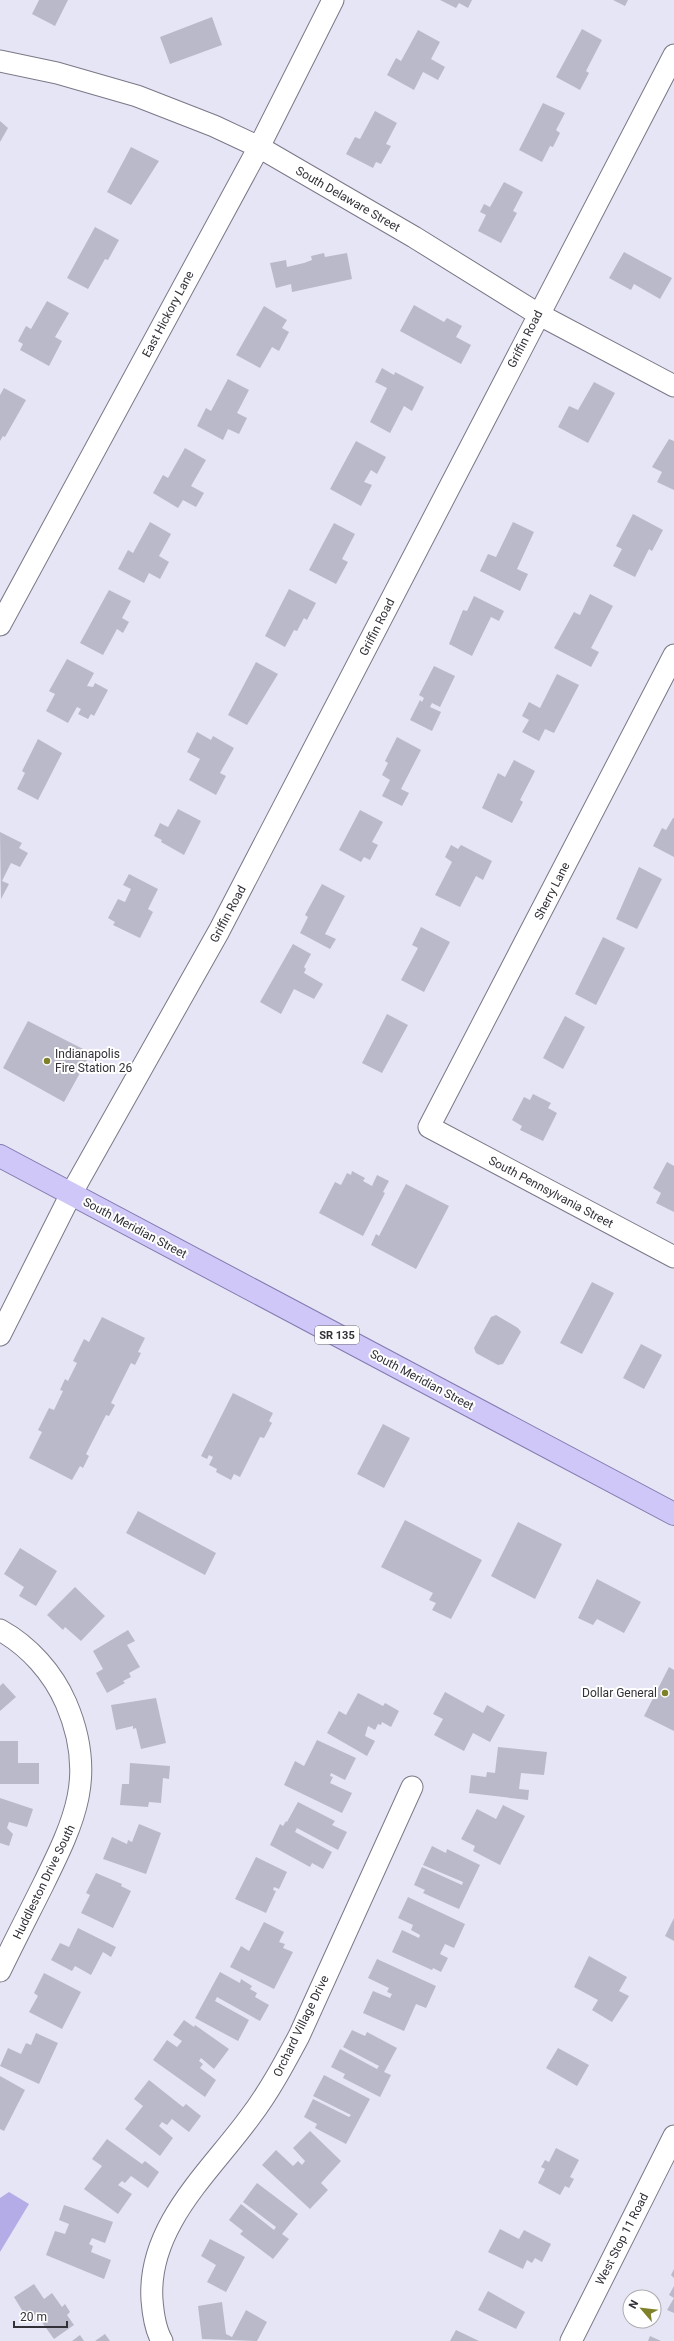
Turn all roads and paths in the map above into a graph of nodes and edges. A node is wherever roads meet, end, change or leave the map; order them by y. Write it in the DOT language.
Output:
graph roads {
  1 [pos="333,0"];
  2 [pos="674,55"];
  3 [pos="0,61"];
  4 [pos="259,147"];
  5 [pos="538,314"];
  6 [pos="674,386"];
  7 [pos="0,625"];
  8 [pos="674,655"];
  9 [pos="429,1127"];
  10 [pos="0,1156"];
  11 [pos="71,1194"];
  12 [pos="674,1257"];
  13 [pos="0,1335"];
  14 [pos="674,1514"];
  15 [pos="0,1630"];
  16 [pos="412,1786"];
  17 [pos="0,1971"];
  18 [pos="674,2136"];
  19 [pos="162,2341"];
  20 [pos="571,2341"];
  1 -- 4 [label="street, East Hickory Lane"];
  2 -- 5 [label="street, Griffin Road"];
  3 -- 4 [label="street, South Delaware Street"];
  4 -- 5 [label="street, South Delaware Street"];
  4 -- 7 [label="street, East Hickory Lane"];
  5 -- 6 [label="street, South Delaware Street"];
  5 -- 11 [label="street, Griffin Road"];
  8 -- 9 [label="street, Sherry Lane"];
  9 -- 12 [label="street, South Pennsylvania Street"];
  10 -- 11 [label="main road, South Meridian Street / SR 135"];
  11 -- 13 [label="street, Griffin Road"];
  11 -- 14 [label="main road, South Meridian Street / SR 135"];
  15 -- 17 [label="street, Huddleston Drive South"];
  16 -- 19 [label="street, Orchard Village Drive"];
  18 -- 20 [label="street, West Stop 11 Road"];
}
